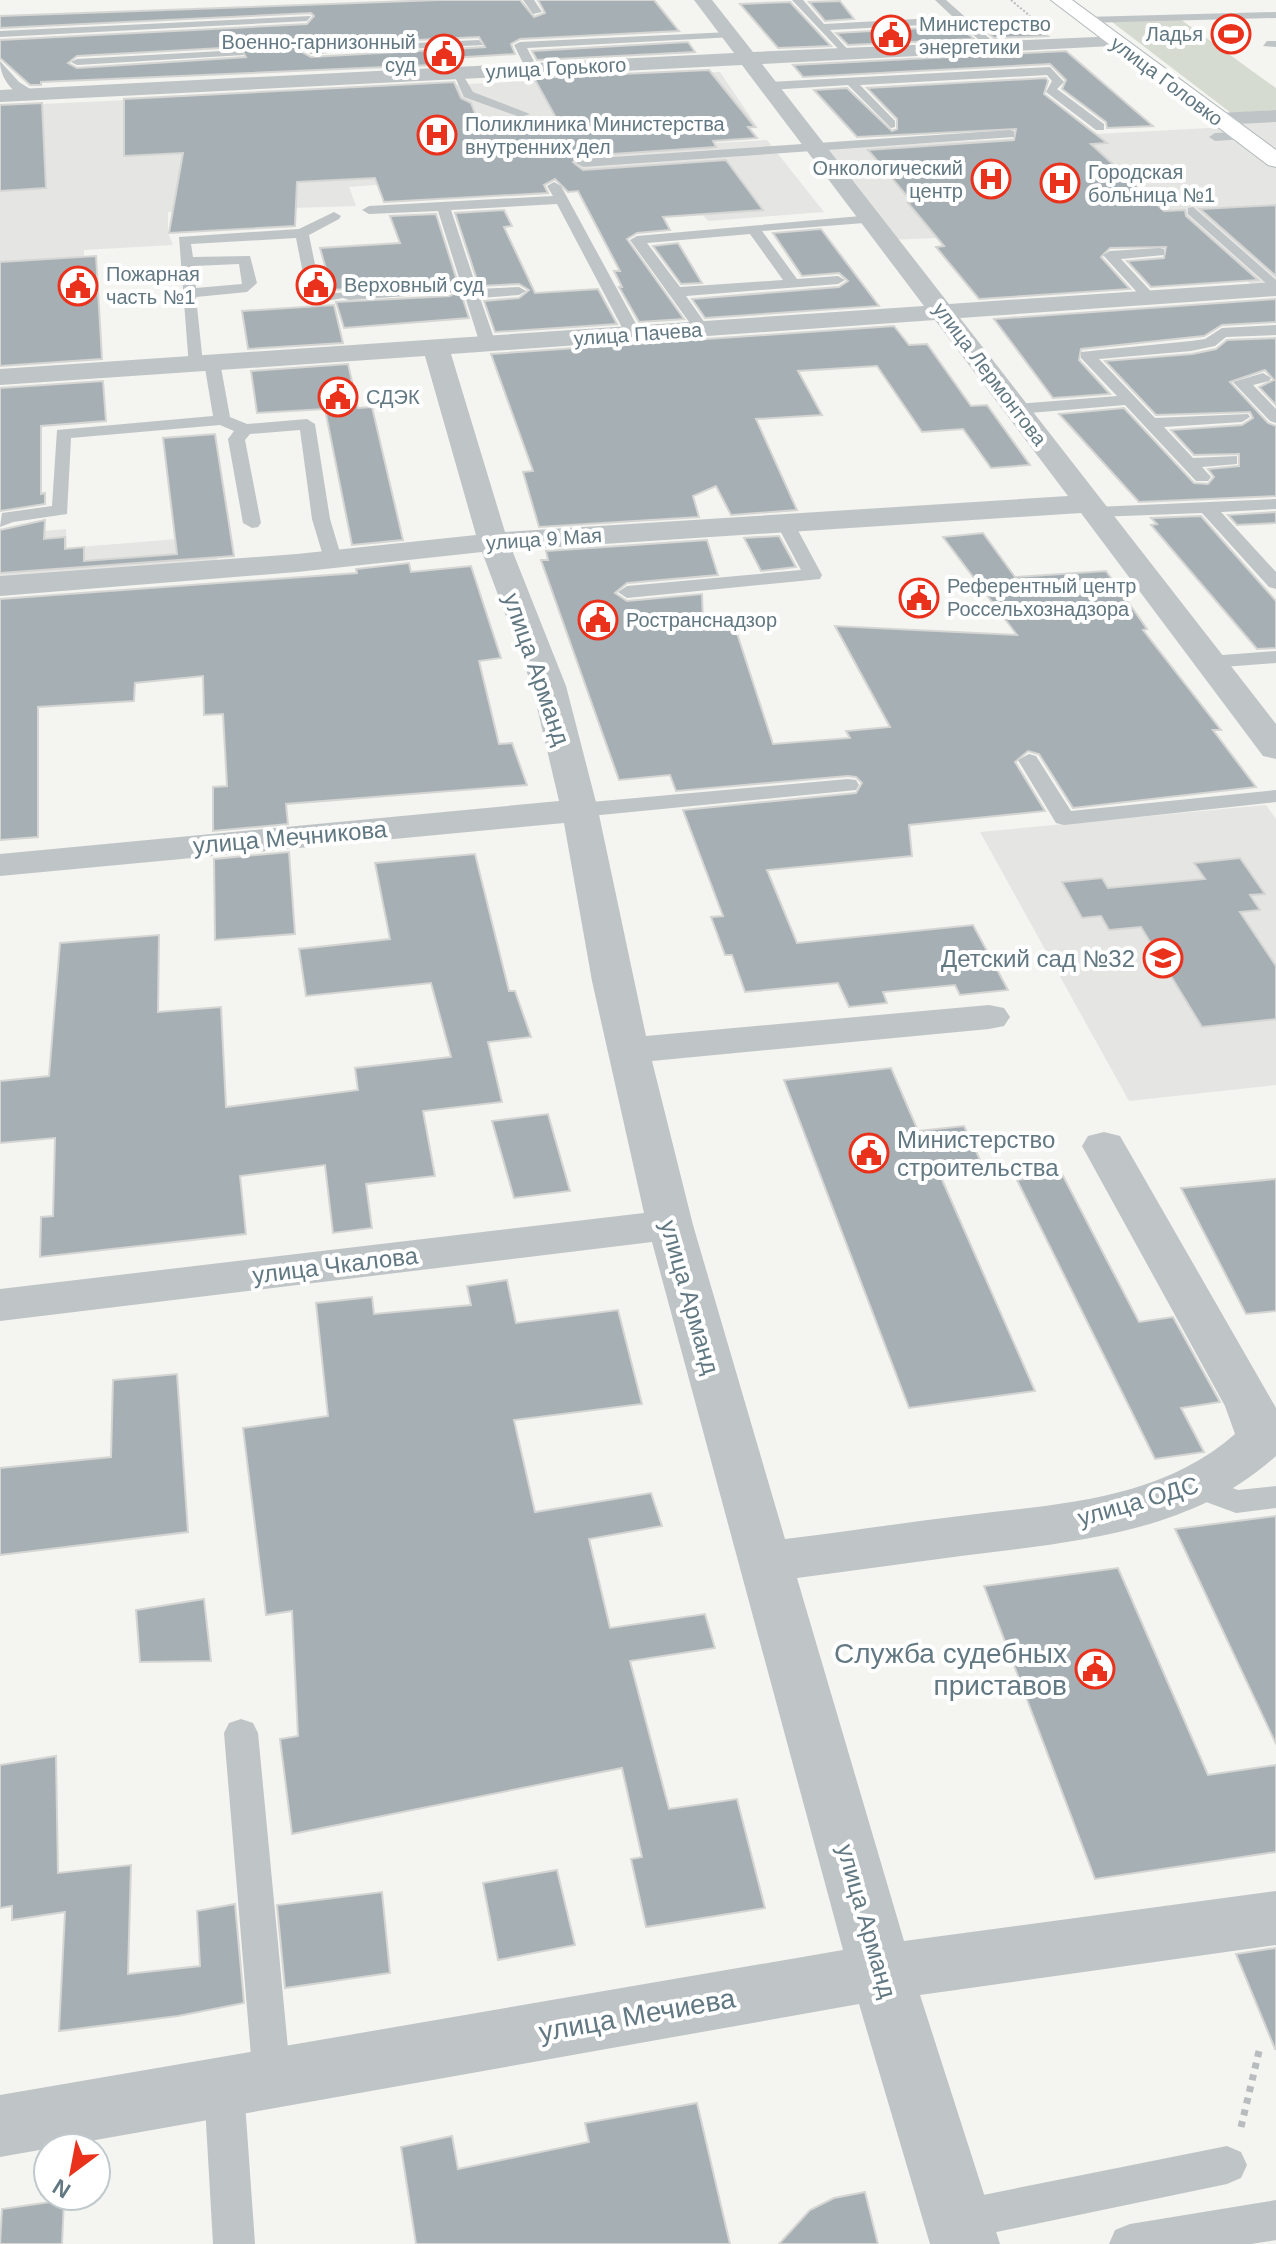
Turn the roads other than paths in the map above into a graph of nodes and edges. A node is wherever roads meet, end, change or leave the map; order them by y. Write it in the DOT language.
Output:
graph roads {
  1 [pos="528,0"];
  2 [pos="704,0"];
  3 [pos="719,0"];
  4 [pos="797,0"];
  5 [pos="940,0"];
  6 [pos="1060,0"];
  7 [pos="537,12"];
  8 [pos="1276,15"];
  9 [pos="307,18"];
  10 [pos="962,20"];
  11 [pos="1085,20"];
  12 [pos="211,22"];
  13 [pos="821,27"];
  14 [pos="222,33"];
  15 [pos="0,34"];
  16 [pos="730,35"];
  17 [pos="1112,40"];
  18 [pos="479,43"];
  19 [pos="992,46"];
  20 [pos="388,48"];
  21 [pos="311,51"];
  22 [pos="845,53"];
  23 [pos="747,58"];
  24 [pos="77,62"];
  25 [pos="245,63"];
  26 [pos="0,65"];
  27 [pos="532,69"];
  28 [pos="456,73"];
  29 [pos="398,76"];
  30 [pos="850,81"];
  31 [pos="769,86"];
  32 [pos="31,95"];
  33 [pos="0,96"];
  34 [pos="524,114"];
  35 [pos="1276,116"];
  36 [pos="891,124"];
  37 [pos="1100,127"];
  38 [pos="1217,128"];
  39 [pos="1010,134"];
  40 [pos="815,145"];
  41 [pos="1276,160"];
  42 [pos="583,163"];
  43 [pos="553,183"];
  44 [pos="561,200"];
  45 [pos="443,206"];
  46 [pos="369,210"];
  47 [pos="1193,211"];
  48 [pos="334,216"];
  49 [pos="872,219"];
  50 [pos="754,229"];
  51 [pos="302,233"];
  52 [pos="1159,252"];
  53 [pos="186,262"];
  54 [pos="838,280"];
  55 [pos="793,283"];
  56 [pos="1276,288"];
  57 [pos="450,289"];
  58 [pos="519,291"];
  59 [pos="676,292"];
  60 [pos="189,293"];
  61 [pos="471,294"];
  62 [pos="1150,298"];
  63 [pos="943,313"];
  64 [pos="702,330"];
  65 [pos="1276,330"];
  66 [pos="634,335"];
  67 [pos="488,344"];
  68 [pos="436,347"];
  69 [pos="204,363"];
  70 [pos="0,377"];
  71 [pos="1263,378"];
  72 [pos="1130,400"];
  73 [pos="1017,409"];
  74 [pos="1242,417"];
  75 [pos="1276,418"];
  76 [pos="222,420"];
  77 [pos="1151,423"];
  78 [pos="245,429"];
  79 [pos="1231,460"];
  80 [pos="1189,463"];
  81 [pos="1202,477"];
  82 [pos="1276,504"];
  83 [pos="1206,506"];
  84 [pos="1092,508"];
  85 [pos="0,522"];
  86 [pos="252,523"];
  87 [pos="785,523"];
  88 [pos="493,542"];
  89 [pos="333,559"];
  90 [pos="1276,583"];
  91 [pos="0,586"];
  92 [pos="627,592"];
  93 [pos="1276,657"];
  94 [pos="1210,662"];
  95 [pos="1274,742"];
  96 [pos="1029,760"];
  97 [pos="848,785"];
  98 [pos="1276,796"];
  99 [pos="580,810"];
  100 [pos="0,865"];
  101 [pos="989,1017"];
  102 [pos="629,1050"];
  103 [pos="1104,1146"];
  104 [pos="670,1225"];
  105 [pos="0,1305"];
  106 [pos="1198,1487"];
  107 [pos="1276,1497"];
  108 [pos="765,1562"];
  109 [pos="241,1733"];
  110 [pos="1276,1918"];
  111 [pos="881,1972"];
  112 [pos="248,2084"];
  113 [pos="0,2126"];
  114 [pos="1227,2165"];
  115 [pos="1276,2220"];
  116 [pos="961,2232"];
  117 [pos="234,2244"];
  118 [pos="1130,2244"];
  1 -- 7 [label="lane"];
  2 -- 3 [label="lane"];
  2 -- 16 [label="street, улица Лермонтова"];
  4 -- 13 [label="lane"];
  5 -- 10 [label="lane"];
  6 -- 11 [label="street, улица Головко"];
  8 -- 11 [label="lane"];
  9 -- 12 [label="lane"];
  10 -- 13 [label="lane"];
  10 -- 19 [label="lane"];
  11 -- 17 [label="street, улица Головко"];
  12 -- 14 [label="lane"];
  12 -- 15 [label="lane"];
  13 -- 22 [label="lane"];
  16 -- 23 [label="street, улица Лермонтова"];
  16 -- 27 [label="lane"];
  17 -- 19 [label="street, улица Горького"];
  17 -- 38 [label="street, улица Головко"];
  18 -- 20 [label="lane"];
  19 -- 22 [label="street, улица Горького"];
  20 -- 21 [label="lane"];
  20 -- 29 [label="lane"];
  22 -- 23 [label="street, улица Горького"];
  23 -- 27 [label="street, улица Горького"];
  23 -- 31 [label="street, улица Лермонтова"];
  24 -- 25 [label="lane"];
  25 -- 29 [label="street, улица Горького"];
  25 -- 32 [label="street, улица Горького"];
  26 -- 32 [label="lane"];
  27 -- 28 [label="street, улица Горького"];
  28 -- 29 [label="street, улица Горького"];
  28 -- 34 [label="lane"];
  30 -- 31 [label="lane"];
  30 -- 36 [label="lane"];
  30 -- 37 [label="lane"];
  31 -- 40 [label="street, улица Лермонтова"];
  32 -- 33 [label="street, улица Горького"];
  35 -- 38 [label="street"];
  38 -- 41 [label="street, улица Головко"];
  39 -- 40 [label="lane"];
  40 -- 42 [label="lane"];
  40 -- 49 [label="street, улица Лермонтова"];
  43 -- 44 [label="lane"];
  44 -- 45 [label="lane"];
  44 -- 66 [label="lane"];
  45 -- 46 [label="lane"];
  45 -- 61 [label="lane"];
  47 -- 56 [label="lane"];
  48 -- 51 [label="lane"];
  49 -- 50 [label="lane"];
  49 -- 63 [label="street, улица Лермонтова"];
  50 -- 55 [label="lane"];
  50 -- 59 [label="lane"];
  51 -- 53 [label="lane"];
  51 -- 57 [label="lane"];
  52 -- 62 [label="lane"];
  53 -- 60 [label="lane"];
  53 -- 60 [label="lane"];
  54 -- 55 [label="lane"];
  55 -- 59 [label="lane"];
  56 -- 62 [label="street, улица Пачева"];
  58 -- 61 [label="lane"];
  59 -- 64 [label="lane"];
  60 -- 69 [label="lane"];
  61 -- 67 [label="lane"];
  62 -- 63 [label="street, улица Пачева"];
  63 -- 64 [label="street, улица Пачева"];
  63 -- 73 [label="street, улица Лермонтова"];
  64 -- 66 [label="street, улица Пачева"];
  65 -- 72 [label="lane"];
  66 -- 67 [label="street, улица Пачева"];
  67 -- 68 [label="street, улица Пачева"];
  68 -- 69 [label="street, улица Пачева"];
  68 -- 88 [label="street, улица Арманд"];
  69 -- 70 [label="street, улица Пачева"];
  69 -- 76 [label="lane"];
  71 -- 75 [label="lane"];
  72 -- 73 [label="lane"];
  72 -- 77 [label="lane"];
  73 -- 84 [label="street, улица Лермонтова"];
  74 -- 77 [label="lane"];
  76 -- 78 [label="lane"];
  76 -- 85 [label="lane"];
  77 -- 80 [label="lane"];
  78 -- 86 [label="lane"];
  78 -- 89 [label="lane"];
  79 -- 80 [label="lane"];
  80 -- 81 [label="lane"];
  82 -- 83 [label="lane"];
  83 -- 84 [label="lane"];
  83 -- 90 [label="lane"];
  84 -- 87 [label="street, улица 9 Мая"];
  84 -- 94 [label="street, улица Лермонтова"];
  87 -- 88 [label="street, улица 9 Мая"];
  87 -- 92 [label="lane"];
  88 -- 89 [label="street, улица 9 Мая"];
  88 -- 99 [label="street, улица Арманд"];
  89 -- 91 [label="street, улица 9 Мая"];
  93 -- 94 [label="lane"];
  94 -- 95 [label="street, улица Лермонтова"];
  96 -- 98 [label="lane"];
  97 -- 99 [label="lane"];
  99 -- 100 [label="street, улица Мечникова"];
  99 -- 102 [label="street, улица Арманд"];
  101 -- 102 [label="street"];
  102 -- 104 [label="street, улица Арманд"];
  103 -- 106 [label="street, улица ОДС"];
  104 -- 105 [label="street, улица Чкалова"];
  104 -- 108 [label="street, улица Арманд"];
  106 -- 107 [label="lane"];
  106 -- 108 [label="street, улица ОДС"];
  108 -- 111 [label="street, улица Арманд"];
  109 -- 112 [label="lane"];
  110 -- 111 [label="street, улица Мечиева"];
  111 -- 112 [label="street, улица Мечиева"];
  111 -- 116 [label="street, улица Арманд"];
  112 -- 113 [label="street, улица Мечиева"];
  112 -- 117 [label="lane"];
  114 -- 116 [label="lane"];
  115 -- 118 [label="lane"];
}
